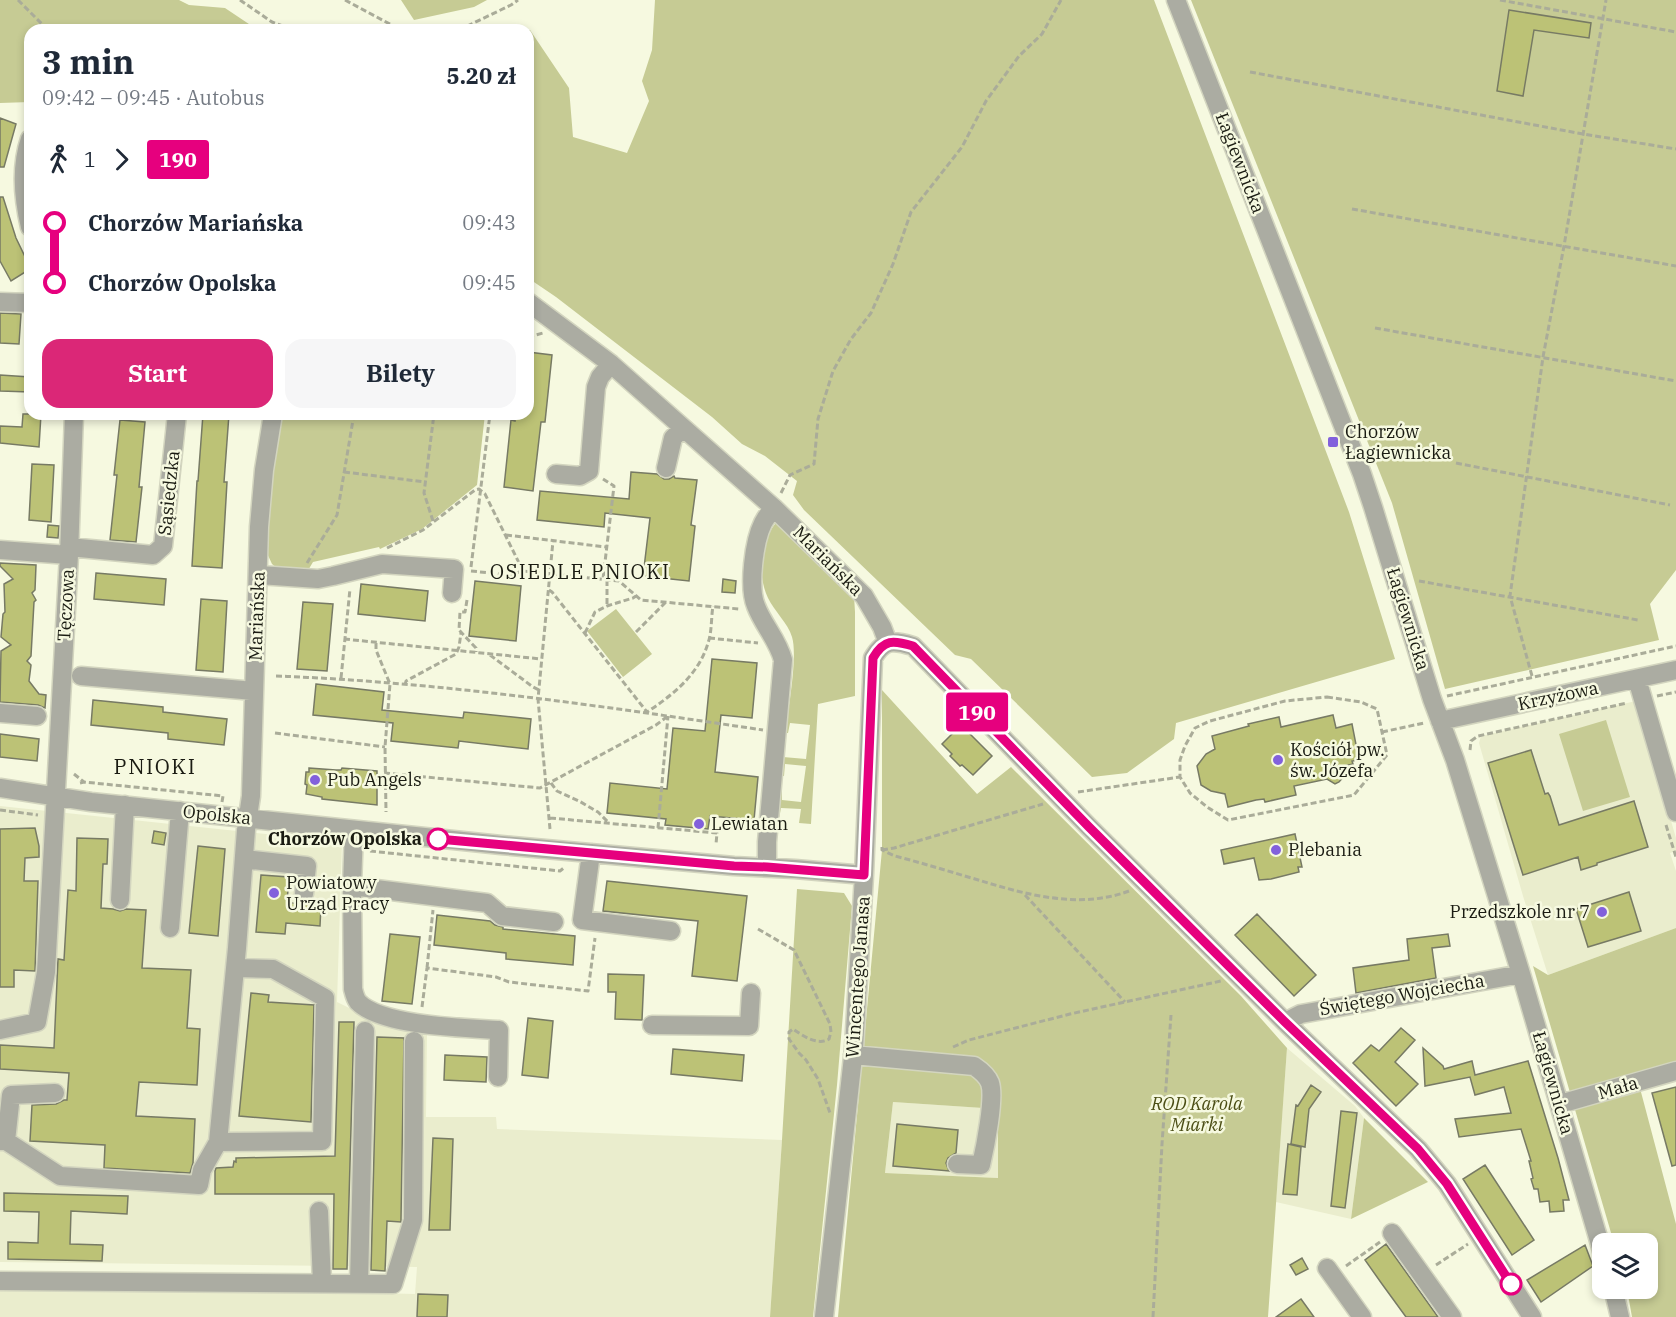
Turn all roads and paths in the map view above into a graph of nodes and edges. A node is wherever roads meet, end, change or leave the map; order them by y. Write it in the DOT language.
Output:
graph roads {
  1 [pos="18,0"];
  2 [pos="240,0"];
  3 [pos="345,0"];
  4 [pos="518,0"];
  5 [pos="1061,0"];
  6 [pos="1176,0"];
  7 [pos="1500,0"];
  8 [pos="1606,0"];
  9 [pos="1602,19"];
  10 [pos="42,24"];
  11 [pos="278,24"];
  12 [pos="390,24"];
  13 [pos="471,24"];
  14 [pos="1676,32"];
  15 [pos="1250,72"];
  16 [pos="1583,134"];
  17 [pos="1676,149"];
  18 [pos="24,164"];
  19 [pos="24,200"];
  20 [pos="1352,209"];
  21 [pos="1564,246"];
  22 [pos="1676,266"];
  23 [pos="0,302"];
  24 [pos="24,303"];
  25 [pos="534,306"];
  26 [pos="1375,328"];
  27 [pos="551,331"];
  28 [pos="534,336"];
  29 [pos="1543,357"];
  30 [pos="611,364"];
  31 [pos="1676,381"];
  32 [pos="74,420"];
  33 [pos="176,420"];
  34 [pos="272,420"];
  35 [pos="353,420"];
  36 [pos="433,420"];
  37 [pos="488,420"];
  38 [pos="683,428"];
  39 [pos="1456,463"];
  40 [pos="666,468"];
  41 [pos="588,471"];
  42 [pos="344,472"];
  43 [pos="556,474"];
  44 [pos="1527,477"];
  45 [pos="425,482"];
  46 [pos="479,489"];
  47 [pos="1670,505"];
  48 [pos="774,508"];
  49 [pos="433,522"];
  50 [pos="507,535"];
  51 [pos="553,541"];
  52 [pos="606,547"];
  53 [pos="0,550"];
  54 [pos="69,551"];
  55 [pos="381,564"];
  56 [pos="523,571"];
  57 [pos="352,572"];
  58 [pos="550,574"];
  59 [pos="258,575"];
  60 [pos="303,579"];
  61 [pos="605,579"];
  62 [pos="1419,581"];
  63 [pos="549,590"];
  64 [pos="460,592"];
  65 [pos="636,596"];
  66 [pos="1510,596"];
  67 [pos="666,602"];
  68 [pos="607,606"];
  69 [pos="713,606"];
  70 [pos="756,606"];
  71 [pos="1638,620"];
  72 [pos="636,632"];
  73 [pos="460,633"];
  74 [pos="585,633"];
  75 [pos="709,638"];
  76 [pos="345,639"];
  77 [pos="376,643"];
  78 [pos="888,643"];
  79 [pos="777,645"];
  80 [pos="1676,646"];
  81 [pos="458,651"];
  82 [pos="476,652"];
  83 [pos="489,653"];
  84 [pos="541,659"];
  85 [pos="1676,670"];
  86 [pos="81,676"];
  87 [pos="276,676"];
  88 [pos="1532,676"];
  89 [pos="341,678"];
  90 [pos="1637,679"];
  91 [pos="390,684"];
  92 [pos="405,685"];
  93 [pos="539,690"];
  94 [pos="254,691"];
  95 [pos="1676,692"];
  96 [pos="1443,696"];
  97 [pos="538,699"];
  98 [pos="1642,699"];
  99 [pos="647,712"];
  100 [pos="0,713"];
  101 [pos="1422,713"];
  102 [pos="37,716"];
  103 [pos="668,716"];
  104 [pos="1440,721"];
  105 [pos="777,732"];
  106 [pos="1382,732"];
  107 [pos="275,733"];
  108 [pos="385,747"];
  109 [pos="1472,755"];
  110 [pos="384,773"];
  111 [pos="1180,777"];
  112 [pos="551,783"];
  113 [pos="546,786"];
  114 [pos="0,788"];
  115 [pos="56,789"];
  116 [pos="223,796"];
  117 [pos="1057,802"];
  118 [pos="125,806"];
  119 [pos="180,811"];
  120 [pos="386,812"];
  121 [pos="1676,812"];
  122 [pos="248,818"];
  123 [pos="550,818"];
  124 [pos="609,823"];
  125 [pos="658,828"];
  126 [pos="354,830"];
  127 [pos="550,830"];
  128 [pos="882,838"];
  129 [pos="716,844"];
  130 [pos="874,849"];
  131 [pos="591,854"];
  132 [pos="244,859"];
  133 [pos="767,867"];
  134 [pos="864,875"];
  135 [pos="352,886"];
  136 [pos="1136,888"];
  137 [pos="304,894"];
  138 [pos="1024,894"];
  139 [pos="434,896"];
  140 [pos="120,900"];
  141 [pos="554,922"];
  142 [pos="597,922"];
  143 [pos="170,928"];
  144 [pos="758,929"];
  145 [pos="671,931"];
  146 [pos="235,968"];
  147 [pos="427,968"];
  148 [pos="1521,974"];
  149 [pos="1230,980"];
  150 [pos="751,993"];
  151 [pos="1125,1002"];
  152 [pos="1171,1015"];
  153 [pos="1285,1022"];
  154 [pos="652,1025"];
  155 [pos="0,1030"];
  156 [pos="365,1031"];
  157 [pos="417,1032"];
  158 [pos="948,1048"];
  159 [pos="853,1055"];
  160 [pos="1676,1072"];
  161 [pos="498,1077"];
  162 [pos="55,1093"];
  163 [pos="1560,1104"];
  164 [pos="846,1122"];
  165 [pos="3,1141"];
  166 [pos="218,1142"];
  167 [pos="957,1164"];
  168 [pos="319,1211"];
  169 [pos="1392,1233"];
  170 [pos="1597,1233"];
  171 [pos="1465,1239"];
  172 [pos="1468,1244"];
  173 [pos="1473,1252"];
  174 [pos="1330,1272"];
  175 [pos="1422,1275"];
  176 [pos="0,1281"];
  177 [pos="322,1283"];
  178 [pos="359,1283"];
  179 [pos="1615,1299"];
  180 [pos="824,1317"];
  181 [pos="1153,1317"];
  182 [pos="1362,1317"];
  183 [pos="1452,1317"];
  184 [pos="1532,1317"];
  185 [pos="1620,1317"];
  1 -- 10 [label="path"];
  2 -- 11 [label="path"];
  3 -- 12 [label="path"];
  4 -- 13 [label="path"];
  5 -- 48 [label="path"];
  6 -- 104 [label="street, Łagiewnicka"];
  7 -- 9 [label="path"];
  8 -- 9 [label="path"];
  9 -- 14 [label="path"];
  9 -- 16 [label="path"];
  15 -- 16 [label="path"];
  16 -- 17 [label="path"];
  16 -- 21 [label="path"];
  18 -- 19 [label="street"];
  20 -- 21 [label="path"];
  21 -- 22 [label="path"];
  21 -- 29 [label="path"];
  23 -- 24 [label="street"];
  25 -- 30 [label="street, Mariańska"];
  26 -- 29 [label="path"];
  27 -- 28 [label="path"];
  29 -- 31 [label="path"];
  29 -- 44 [label="path"];
  30 -- 38 [label="street, Mariańska"];
  30 -- 41 [label="street"];
  32 -- 54 [label="street, Tęczowa"];
  33 -- 54 [label="street, Sąsiedzka"];
  34 -- 59 [label="street, Mariańska"];
  35 -- 42 [label="path"];
  36 -- 45 [label="path"];
  37 -- 46 [label="path"];
  38 -- 40 [label="street"];
  38 -- 48 [label="street, Mariańska"];
  39 -- 44 [label="path"];
  41 -- 43 [label="street"];
  41 -- 52 [label="path"];
  42 -- 45 [label="path"];
  42 -- 60 [label="path"];
  44 -- 47 [label="path"];
  44 -- 66 [label="path"];
  45 -- 49 [label="path"];
  46 -- 49 [label="path"];
  46 -- 50 [label="path"];
  46 -- 56 [label="path"];
  48 -- 70 [label="street"];
  48 -- 78 [label="street, Mariańska"];
  49 -- 55 [label="path"];
  50 -- 51 [label="path"];
  50 -- 56 [label="path"];
  51 -- 52 [label="path"];
  51 -- 58 [label="path"];
  52 -- 61 [label="path"];
  53 -- 54 [label="street, Sąsiedzka"];
  54 -- 115 [label="street, Tęczowa"];
  55 -- 57 [label="street"];
  55 -- 64 [label="street"];
  56 -- 58 [label="path"];
  57 -- 60 [label="street"];
  57 -- 76 [label="path"];
  58 -- 61 [label="path"];
  58 -- 63 [label="path"];
  59 -- 60 [label="street"];
  59 -- 94 [label="street, Mariańska"];
  61 -- 65 [label="path"];
  61 -- 68 [label="path"];
  62 -- 66 [label="path"];
  63 -- 74 [label="path"];
  63 -- 84 [label="path"];
  64 -- 73 [label="path"];
  65 -- 67 [label="path"];
  65 -- 68 [label="path"];
  66 -- 71 [label="path"];
  66 -- 88 [label="path"];
  67 -- 69 [label="path"];
  67 -- 72 [label="path"];
  68 -- 74 [label="path"];
  69 -- 70 [label="path"];
  69 -- 75 [label="path"];
  70 -- 79 [label="street"];
  73 -- 81 [label="path"];
  73 -- 82 [label="path"];
  74 -- 99 [label="path"];
  75 -- 79 [label="path"];
  75 -- 99 [label="path"];
  76 -- 77 [label="path"];
  76 -- 89 [label="path"];
  77 -- 81 [label="path"];
  77 -- 91 [label="path"];
  78 -- 117 [label="street"];
  78 -- 130 [label="street, Wincentego Janasa"];
  79 -- 105 [label="street"];
  80 -- 88 [label="path"];
  81 -- 82 [label="path"];
  81 -- 92 [label="path"];
  82 -- 83 [label="path"];
  83 -- 84 [label="path"];
  83 -- 93 [label="path"];
  84 -- 93 [label="path"];
  85 -- 90 [label="street, Krzyżowa"];
  86 -- 94 [label="street"];
  87 -- 89 [label="path"];
  88 -- 96 [label="path"];
  89 -- 91 [label="path"];
  90 -- 98 [label="street"];
  90 -- 104 [label="street, Krzyżowa"];
  91 -- 92 [label="path"];
  91 -- 108 [label="path"];
  92 -- 97 [label="path"];
  93 -- 97 [label="path"];
  94 -- 122 [label="street, Mariańska"];
  95 -- 98 [label="path"];
  97 -- 99 [label="path"];
  97 -- 113 [label="path"];
  98 -- 109 [label="path"];
  98 -- 121 [label="street"];
  99 -- 103 [label="path"];
  100 -- 102 [label="street"];
  101 -- 106 [label="path"];
  103 -- 105 [label="path"];
  103 -- 112 [label="path"];
  103 -- 125 [label="path"];
  104 -- 148 [label="street, Łagiewnicka"];
  105 -- 133 [label="street"];
  106 -- 111 [label="path"];
  106 -- 111 [label="path"];
  107 -- 108 [label="path"];
  108 -- 110 [label="path"];
  110 -- 113 [label="path"];
  110 -- 120 [label="path"];
  111 -- 117 [label="path"];
  112 -- 113 [label="path"];
  112 -- 124 [label="path"];
  113 -- 123 [label="path"];
  114 -- 115 [label="street, Opolska"];
  115 -- 116 [label="path"];
  115 -- 118 [label="street, Opolska"];
  115 -- 155 [label="street, Tęczowa"];
  117 -- 130 [label="path"];
  117 -- 153 [label="street"];
  118 -- 119 [label="street, Opolska"];
  118 -- 140 [label="street"];
  119 -- 122 [label="street, Opolska"];
  119 -- 143 [label="street"];
  122 -- 126 [label="street, Opolska"];
  122 -- 132 [label="street, Mariańska"];
  123 -- 124 [label="path"];
  123 -- 127 [label="path"];
  124 -- 125 [label="path"];
  125 -- 129 [label="path"];
  126 -- 131 [label="street, Opolska"];
  126 -- 135 [label="street"];
  128 -- 130 [label="path"];
  130 -- 134 [label="street, Wincentego Janasa"];
  130 -- 138 [label="path"];
  131 -- 133 [label="street, Opolska"];
  131 -- 142 [label="street"];
  132 -- 137 [label="street"];
  132 -- 146 [label="street, Mariańska"];
  133 -- 134 [label="street, Opolska"];
  134 -- 159 [label="street, Wincentego Janasa"];
  135 -- 139 [label="street"];
  135 -- 157 [label="street"];
  136 -- 138 [label="path"];
  138 -- 151 [label="path"];
  139 -- 141 [label="street"];
  139 -- 147 [label="path"];
  142 -- 145 [label="street"];
  142 -- 147 [label="path"];
  144 -- 164 [label="path"];
  146 -- 166 [label="street, Mariańska"];
  146 -- 166 [label="street"];
  147 -- 157 [label="path"];
  148 -- 153 [label="street, Świętego Wojciecha"];
  148 -- 163 [label="street, Łagiewnicka"];
  149 -- 151 [label="path"];
  150 -- 154 [label="street"];
  151 -- 158 [label="path"];
  152 -- 181 [label="path"];
  153 -- 184 [label="street"];
  156 -- 178 [label="street"];
  157 -- 161 [label="street"];
  157 -- 178 [label="street"];
  159 -- 164 [label="street, Wincentego Janasa"];
  159 -- 167 [label="street"];
  160 -- 163 [label="street, Mała"];
  162 -- 165 [label="street"];
  163 -- 170 [label="street, Łagiewnicka"];
  164 -- 180 [label="street, Wincentego Janasa"];
  165 -- 166 [label="street"];
  168 -- 177 [label="street"];
  169 -- 174 [label="path"];
  169 -- 175 [label="street"];
  171 -- 172 [label="path"];
  172 -- 173 [label="path"];
  172 -- 175 [label="path"];
  174 -- 182 [label="street"];
  175 -- 183 [label="street"];
  176 -- 177 [label="street"];
  177 -- 178 [label="street"];
  179 -- 185 [label="street"];
}
